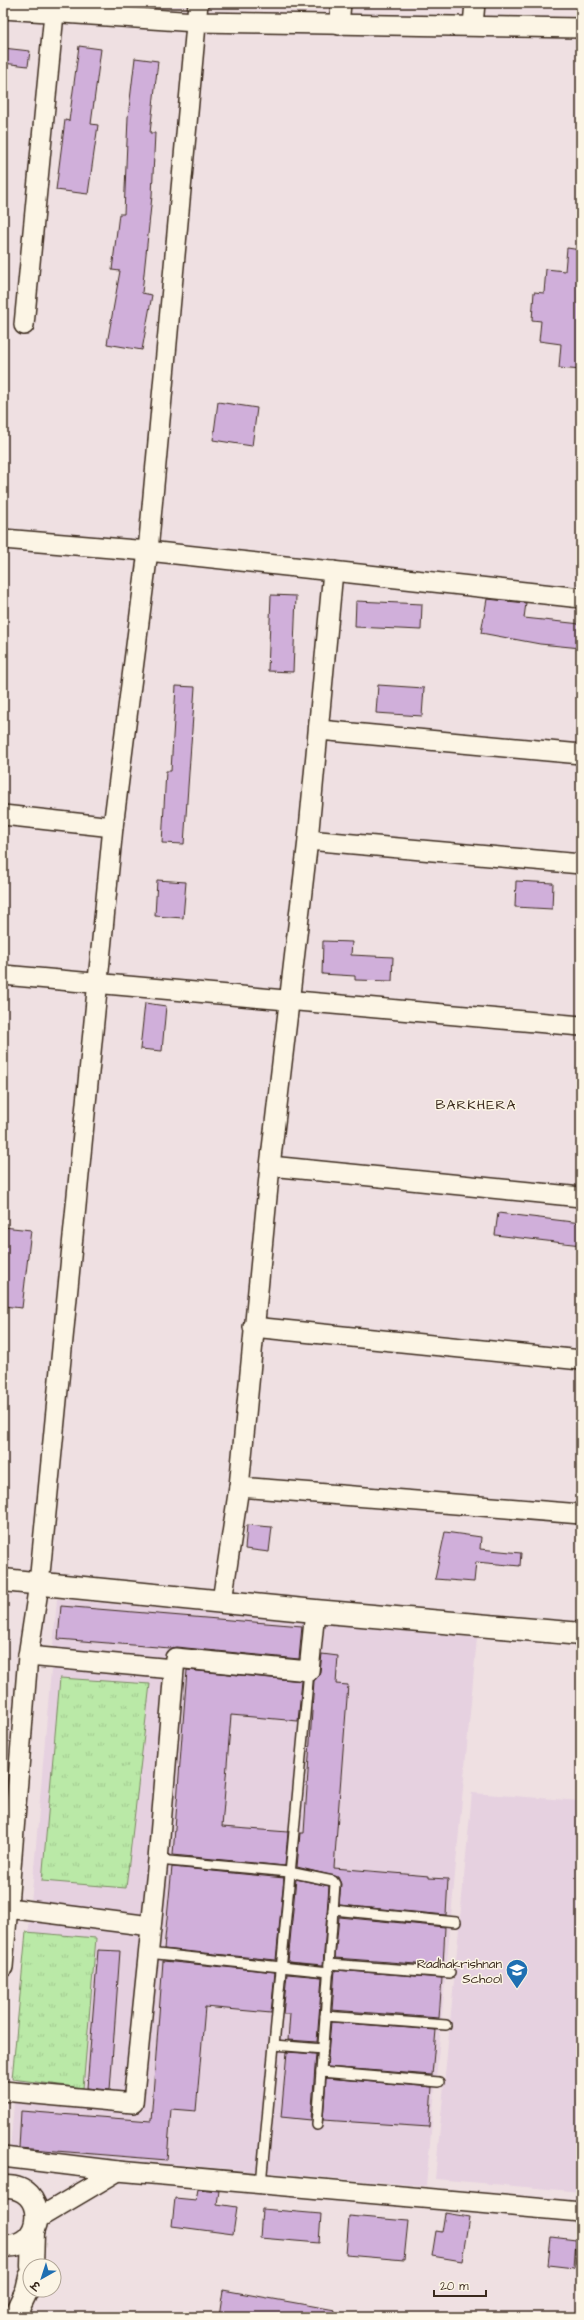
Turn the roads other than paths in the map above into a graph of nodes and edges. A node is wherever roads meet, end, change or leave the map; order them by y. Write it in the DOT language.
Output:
graph roads {
  1 [pos="341,3"];
  2 [pos="475,3"];
  3 [pos="55,8"];
  4 [pos="3,9"];
  5 [pos="197,12"];
  6 [pos="339,25"];
  7 [pos="473,25"];
  8 [pos="581,28"];
  9 [pos="24,325"];
  10 [pos="3,539"];
  11 [pos="148,551"];
  12 [pos="334,570"];
  13 [pos="581,598"];
  14 [pos="319,730"];
  15 [pos="581,754"];
  16 [pos="3,815"];
  17 [pos="113,827"];
  18 [pos="308,840"];
  19 [pos="581,864"];
  20 [pos="3,975"];
  21 [pos="98,984"];
  22 [pos="288,1001"];
  23 [pos="581,1026"];
  24 [pos="270,1166"];
  25 [pos="581,1197"];
  26 [pos="253,1327"];
  27 [pos="581,1360"];
  28 [pos="239,1487"];
  29 [pos="581,1514"];
  30 [pos="3,1580"];
  31 [pos="39,1584"];
  32 [pos="222,1601"];
  33 [pos="315,1611"];
  34 [pos="581,1634"];
  35 [pos="28,1656"];
  36 [pos="173,1669"];
  37 [pos="309,1671"];
  38 [pos="158,1860"];
  39 [pos="289,1872"];
  40 [pos="8,1908"];
  41 [pos="333,1910"];
  42 [pos="456,1922"];
  43 [pos="151,1926"];
  44 [pos="148,1953"];
  45 [pos="3,1967"];
  46 [pos="281,1968"];
  47 [pos="329,1968"];
  48 [pos="450,1973"];
  49 [pos="325,2016"];
  50 [pos="446,2025"];
  51 [pos="274,2045"];
  52 [pos="323,2049"];
  53 [pos="321,2072"];
  54 [pos="439,2082"];
  55 [pos="3,2090"];
  56 [pos="317,2125"];
  57 [pos="3,2157"];
  58 [pos="118,2171"];
  59 [pos="261,2184"];
  60 [pos="3,2187"];
  61 [pos="581,2212"];
  62 [pos="35,2226"];
  63 [pos="5,2250"];
  64 [pos="33,2258"];
  65 [pos="24,2298"];
  66 [pos="14,2317"];
  1 -- 6 [label="street"];
  2 -- 7 [label="street"];
  3 -- 4 [label="street"];
  3 -- 5 [label="street"];
  3 -- 9 [label="street"];
  5 -- 6 [label="street"];
  5 -- 11 [label="street"];
  6 -- 7 [label="street"];
  7 -- 8 [label="street"];
  10 -- 11 [label="street"];
  11 -- 12 [label="street"];
  11 -- 17 [label="street"];
  12 -- 13 [label="street"];
  12 -- 14 [label="street"];
  14 -- 15 [label="street"];
  14 -- 18 [label="street"];
  16 -- 17 [label="street"];
  17 -- 21 [label="street"];
  18 -- 19 [label="street"];
  18 -- 22 [label="street"];
  20 -- 21 [label="street"];
  21 -- 22 [label="street"];
  21 -- 31 [label="street"];
  22 -- 23 [label="street"];
  22 -- 24 [label="street"];
  24 -- 25 [label="street"];
  24 -- 26 [label="street"];
  26 -- 27 [label="street"];
  26 -- 28 [label="street"];
  28 -- 29 [label="street"];
  28 -- 32 [label="street"];
  30 -- 31 [label="main road"];
  31 -- 32 [label="main road"];
  31 -- 35 [label="street"];
  32 -- 33 [label="main road"];
  33 -- 34 [label="main road"];
  33 -- 37 [label="street"];
  35 -- 36 [label="street"];
  35 -- 40 [label="street"];
  36 -- 37 [label="street"];
  36 -- 38 [label="street"];
  37 -- 39 [label="lane"];
  38 -- 39 [label="lane"];
  38 -- 43 [label="street"];
  39 -- 41 [label="lane"];
  39 -- 46 [label="lane"];
  40 -- 43 [label="street"];
  40 -- 45 [label="street"];
  41 -- 42 [label="lane"];
  41 -- 47 [label="lane"];
  43 -- 44 [label="street"];
  44 -- 46 [label="lane"];
  44 -- 55 [label="street"];
  46 -- 47 [label="lane"];
  46 -- 51 [label="lane"];
  47 -- 48 [label="lane"];
  47 -- 49 [label="lane"];
  49 -- 50 [label="lane"];
  49 -- 52 [label="lane"];
  51 -- 52 [label="lane"];
  51 -- 59 [label="lane"];
  52 -- 53 [label="lane"];
  53 -- 54 [label="lane"];
  53 -- 56 [label="lane"];
  57 -- 58 [label="street"];
  58 -- 59 [label="street"];
  58 -- 62 [label="street"];
  59 -- 61 [label="street"];
  60 -- 62 [label="main road"];
  62 -- 63 [label="main road"];
  62 -- 64 [label="main road"];
  65 -- 66 [label="main road"];
}
